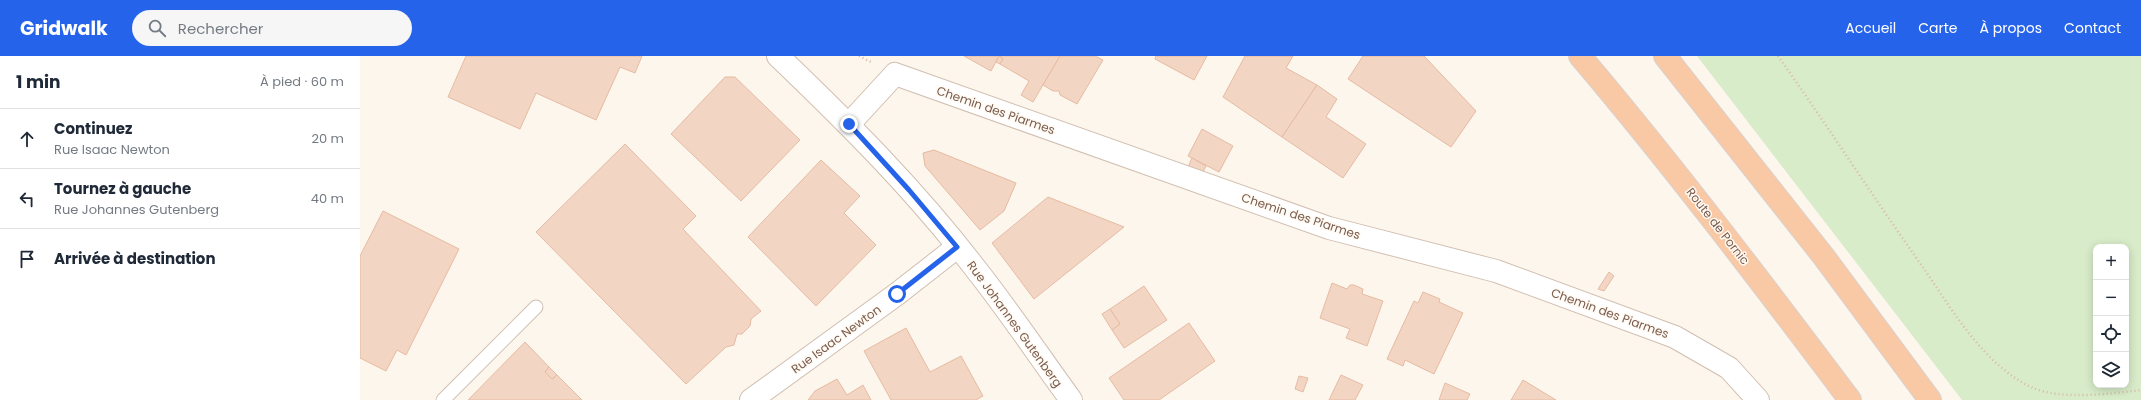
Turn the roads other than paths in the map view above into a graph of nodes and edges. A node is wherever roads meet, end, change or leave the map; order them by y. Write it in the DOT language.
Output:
graph roads {
  1 [pos="778,56"];
  2 [pos="1580,56"];
  3 [pos="1665,56"];
  4 [pos="849,124"];
  5 [pos="957,247"];
  6 [pos="536,307"];
  7 [pos="443,400"];
  8 [pos="751,400"];
  9 [pos="1071,400"];
  10 [pos="1758,400"];
  11 [pos="1850,400"];
  12 [pos="1930,400"];
  1 -- 4 [label="street, Rue Johannes Gutenberg"];
  2 -- 11 [label="highway, Route de Pornic"];
  3 -- 12 [label="highway"];
  4 -- 5 [label="street, Rue Johannes Gutenberg"];
  4 -- 10 [label="street, Chemin des Piarmes"];
  5 -- 8 [label="street, Rue Isaac Newton"];
  5 -- 9 [label="street, Rue Johannes Gutenberg"];
  6 -- 7 [label="lane"];
}
